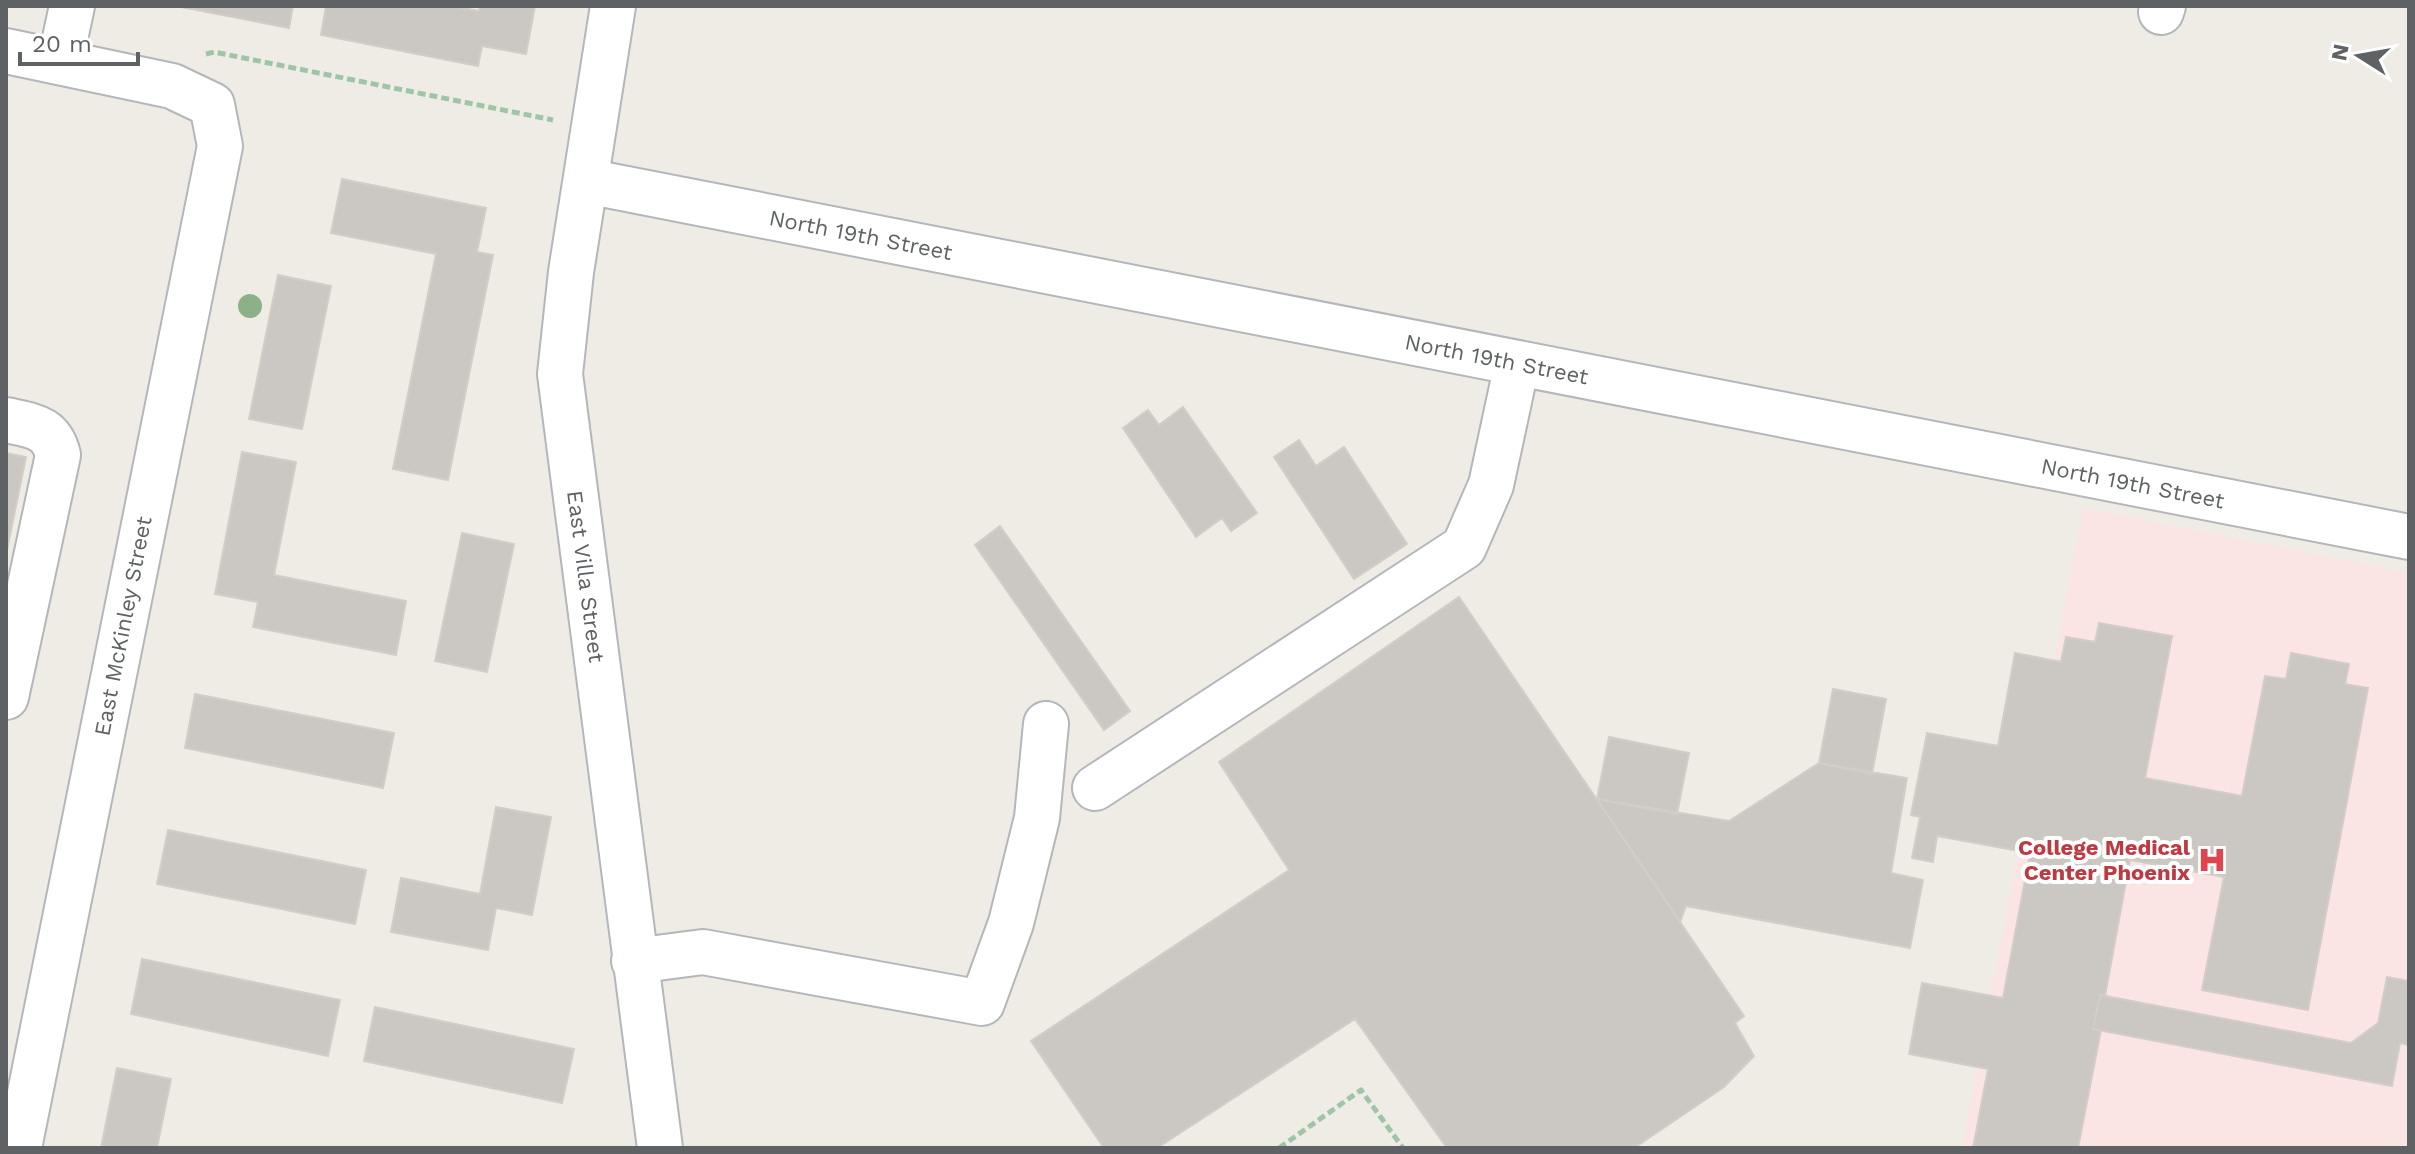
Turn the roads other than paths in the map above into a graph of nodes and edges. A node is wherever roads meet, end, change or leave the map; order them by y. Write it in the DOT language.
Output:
graph roads {
  1 [pos="72,6"];
  2 [pos="613,6"];
  3 [pos="6,51"];
  4 [pos="60,62"];
  5 [pos="586,181"];
  6 [pos="1517,364"];
  7 [pos="6,420"];
  8 [pos="2409,537"];
  9 [pos="6,697"];
  10 [pos="1046,724"];
  11 [pos="1095,788"];
  12 [pos="634,961"];
  13 [pos="19,1148"];
  14 [pos="660,1148"];
  1 -- 4 [label="street"];
  2 -- 5 [label="street, East Villa Street"];
  3 -- 4 [label="street"];
  4 -- 13 [label="street, East McKinley Street"];
  5 -- 6 [label="street, North 19th Street"];
  5 -- 12 [label="street, East Villa Street"];
  6 -- 8 [label="street, North 19th Street"];
  6 -- 11 [label="street"];
  7 -- 9 [label="street"];
  10 -- 12 [label="street"];
  12 -- 14 [label="street, East Villa Street"];
}
